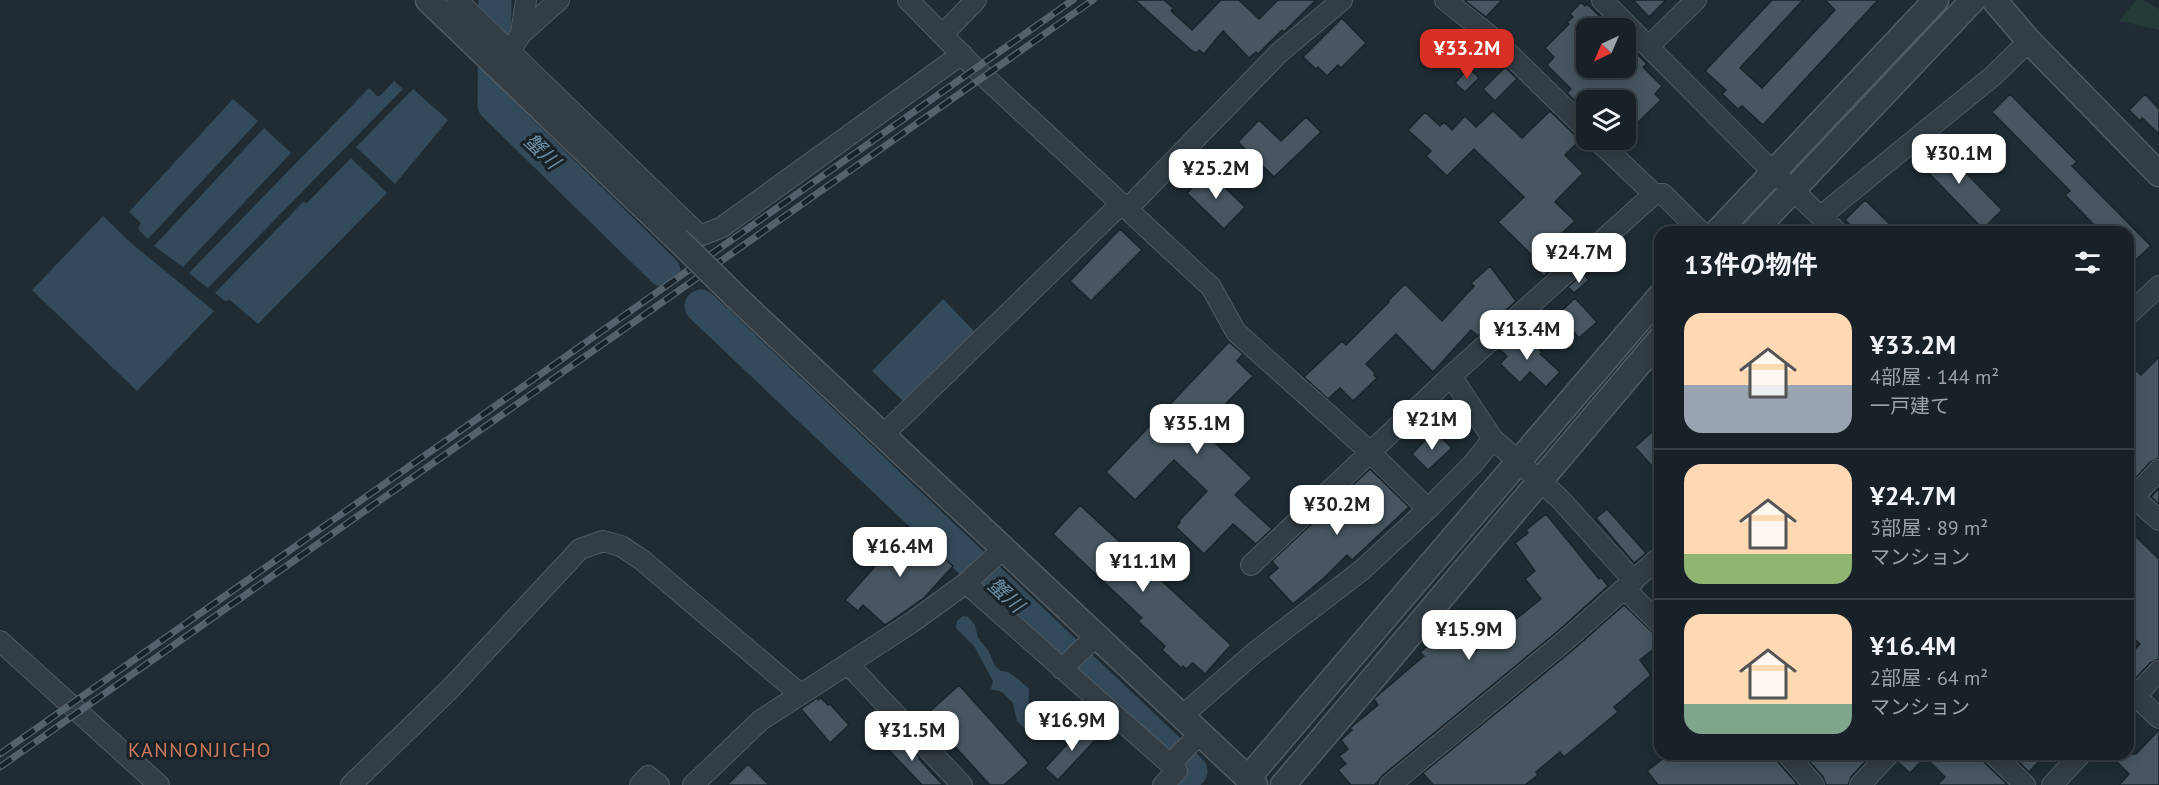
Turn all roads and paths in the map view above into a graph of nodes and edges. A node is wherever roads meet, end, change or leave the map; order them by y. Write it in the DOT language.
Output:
graph roads {
  1 [pos="428,0"];
  2 [pos="457,0"];
  3 [pos="526,0"];
  4 [pos="559,0"];
  5 [pos="908,0"];
  6 [pos="976,0"];
  7 [pos="1342,0"];
  8 [pos="1445,0"];
  9 [pos="1602,0"];
  10 [pos="1696,0"];
  11 [pos="1936,0"];
  12 [pos="1973,0"];
  13 [pos="1994,0"];
  14 [pos="521,34"];
  15 [pos="943,34"];
  16 [pos="2030,41"];
  17 [pos="1649,46"];
  18 [pos="510,51"];
  19 [pos="962,54"];
  20 [pos="1576,119"];
  21 [pos="1608,150"];
  22 [pos="1774,172"];
  23 [pos="2159,174"];
  24 [pos="1792,189"];
  25 [pos="1654,194"];
  26 [pos="1124,207"];
  27 [pos="1821,216"];
  28 [pos="1695,226"];
  29 [pos="1723,226"];
  30 [pos="1758,226"];
  31 [pos="1831,226"];
  32 [pos="2159,286"];
  33 [pos="1654,303"];
  34 [pos="2134,309"];
  35 [pos="1654,346"];
  36 [pos="1451,376"];
  37 [pos="883,435"];
  38 [pos="1493,439"];
  39 [pos="1369,452"];
  40 [pos="1519,462"];
  41 [pos="2159,470"];
  42 [pos="1540,481"];
  43 [pos="2134,497"];
  44 [pos="2134,502"];
  45 [pos="1428,509"];
  46 [pos="2159,520"];
  47 [pos="1003,549"];
  48 [pos="1654,562"];
  49 [pos="1251,565"];
  50 [pos="966,583"];
  51 [pos="1629,585"];
  52 [pos="1654,616"];
  53 [pos="1096,636"];
  54 [pos="0,641"];
  55 [pos="849,664"];
  56 [pos="1062,669"];
  57 [pos="2159,671"];
  58 [pos="2134,693"];
  59 [pos="800,694"];
  60 [pos="2134,698"];
  61 [pos="1181,717"];
  62 [pos="2159,718"];
  63 [pos="1200,734"];
  64 [pos="1791,760"];
  65 [pos="1883,760"];
  66 [pos="1999,760"];
  67 [pos="2075,760"];
  68 [pos="1170,765"];
  69 [pos="1252,782"];
  70 [pos="159,785"];
  71 [pos="351,785"];
  72 [pos="640,785"];
  73 [pos="659,785"];
  74 [pos="693,785"];
  75 [pos="962,785"];
  76 [pos="1163,785"];
  77 [pos="1283,785"];
  78 [pos="1390,785"];
  79 [pos="1814,785"];
  80 [pos="1860,785"];
  81 [pos="2025,785"];
  82 [pos="2052,785"];
  1 -- 37 [label="street, bridge"];
  2 -- 18 [label="street"];
  3 -- 14 [label="street"];
  4 -- 14 [label="street"];
  5 -- 15 [label="street"];
  6 -- 15 [label="street"];
  7 -- 26 [label="street"];
  8 -- 20 [label="street"];
  9 -- 17 [label="street"];
  10 -- 17 [label="street"];
  11 -- 22 [label="street"];
  12 -- 24 [label="street"];
  13 -- 16 [label="street"];
  14 -- 18 [label="street"];
  15 -- 19 [label="street"];
  16 -- 23 [label="street"];
  16 -- 27 [label="street"];
  17 -- 22 [label="street"];
  18 -- 19 [label="street"];
  19 -- 26 [label="street"];
  21 -- 25 [label="street"];
  22 -- 24 [label="street"];
  22 -- 29 [label="street"];
  24 -- 27 [label="street"];
  24 -- 30 [label="street"];
  25 -- 28 [label="street"];
  25 -- 36 [label="street"];
  26 -- 37 [label="street"];
  26 -- 39 [label="street"];
  27 -- 31 [label="street"];
  32 -- 34 [label="street"];
  33 -- 40 [label="street"];
  35 -- 42 [label="street"];
  36 -- 38 [label="street"];
  36 -- 39 [label="street"];
  37 -- 47 [label="street"];
  38 -- 40 [label="street"];
  38 -- 45 [label="street"];
  39 -- 45 [label="street"];
  39 -- 49 [label="street"];
  40 -- 42 [label="street"];
  40 -- 69 [label="street"];
  41 -- 43 [label="street"];
  42 -- 51 [label="street"];
  42 -- 77 [label="street"];
  44 -- 46 [label="street"];
  45 -- 61 [label="street"];
  47 -- 50 [label="street"];
  47 -- 53 [label="street"];
  48 -- 51 [label="street"];
  50 -- 55 [label="street"];
  50 -- 56 [label="street"];
  51 -- 52 [label="street"];
  51 -- 78 [label="street"];
  53 -- 56 [label="street"];
  53 -- 61 [label="street"];
  54 -- 70 [label="street"];
  55 -- 59 [label="street"];
  55 -- 75 [label="street"];
  56 -- 68 [label="street"];
  57 -- 58 [label="street"];
  59 -- 71 [label="street"];
  59 -- 74 [label="street"];
  60 -- 62 [label="street"];
  61 -- 63 [label="street"];
  63 -- 68 [label="street"];
  63 -- 69 [label="street"];
  64 -- 79 [label="street"];
  65 -- 80 [label="street"];
  66 -- 81 [label="street"];
  67 -- 82 [label="street"];
  68 -- 76 [label="street"];
  72 -- 73 [label="street"];
}
